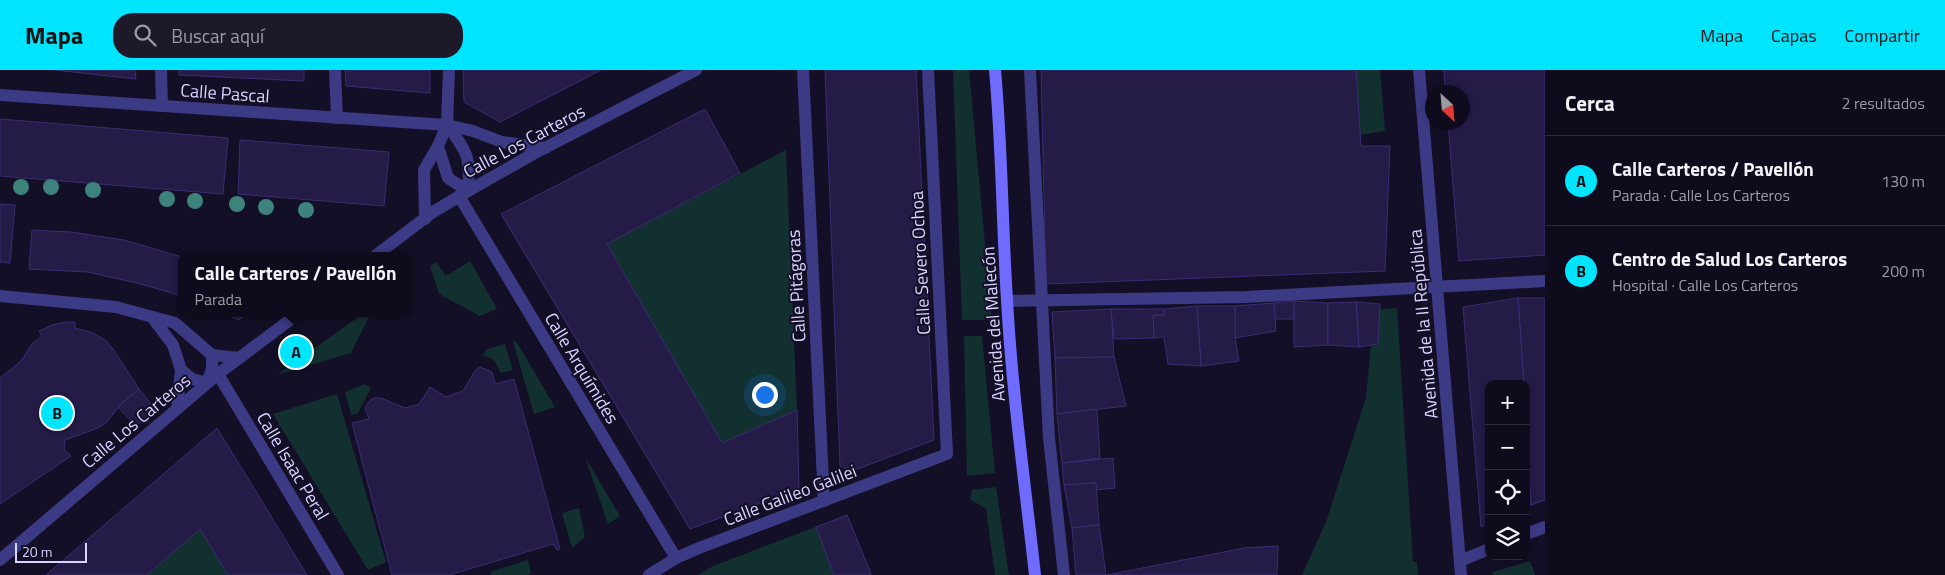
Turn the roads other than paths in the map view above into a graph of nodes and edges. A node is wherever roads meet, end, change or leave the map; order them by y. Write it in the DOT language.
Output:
graph roads {
  1 [pos="161,70"];
  2 [pos="335,70"];
  3 [pos="448,70"];
  4 [pos="696,70"];
  5 [pos="803,70"];
  6 [pos="928,70"];
  7 [pos="995,70"];
  8 [pos="1030,70"];
  9 [pos="1419,70"];
  10 [pos="0,95"];
  11 [pos="162,106"];
  12 [pos="337,118"];
  13 [pos="447,125"];
  14 [pos="438,146"];
  15 [pos="545,148"];
  16 [pos="464,193"];
  17 [pos="425,218"];
  18 [pos="381,252"];
  19 [pos="1545,281"];
  20 [pos="1437,287"];
  21 [pos="0,296"];
  22 [pos="1043,301"];
  23 [pos="1007,302"];
  24 [pos="152,317"];
  25 [pos="294,317"];
  26 [pos="212,355"];
  27 [pos="239,358"];
  28 [pos="181,370"];
  29 [pos="218,374"];
  30 [pos="207,383"];
  31 [pos="177,409"];
  32 [pos="946,454"];
  33 [pos="824,501"];
  34 [pos="1545,527"];
  35 [pos="1530,533"];
  36 [pos="1485,551"];
  37 [pos="676,558"];
  38 [pos="0,560"];
  39 [pos="1460,561"];
  40 [pos="338,575"];
  41 [pos="649,575"];
  42 [pos="1035,575"];
  43 [pos="1064,575"];
  44 [pos="1461,575"];
  1 -- 11 [label="street"];
  2 -- 12 [label="street"];
  3 -- 13 [label="street"];
  4 -- 15 [label="street, Calle Los Carteros"];
  5 -- 33 [label="street, Calle Pitágoras"];
  6 -- 32 [label="street, Calle Severo Ochoa"];
  7 -- 23 [label="main road, Avenida del Malecón"];
  8 -- 22 [label="street"];
  9 -- 20 [label="street, Avenida de la II República"];
  10 -- 11 [label="street, Calle Pascal"];
  11 -- 12 [label="street, Calle Pascal"];
  12 -- 13 [label="street, Calle Pascal"];
  13 -- 14 [label="street"];
  13 -- 15 [label="street, Calle Pascal"];
  13 -- 16 [label="street"];
  14 -- 16 [label="street"];
  14 -- 17 [label="street"];
  15 -- 16 [label="street, Calle Los Carteros"];
  16 -- 17 [label="street, Calle Los Carteros"];
  16 -- 37 [label="street, Calle Arquímides"];
  17 -- 18 [label="street, Calle Los Carteros"];
  19 -- 20 [label="street"];
  20 -- 22 [label="street"];
  20 -- 39 [label="street, Avenida de la II República"];
  21 -- 24 [label="street"];
  22 -- 23 [label="street"];
  22 -- 43 [label="street"];
  23 -- 42 [label="main road, Avenida del Malecón"];
  24 -- 26 [label="street"];
  24 -- 28 [label="street"];
  25 -- 27 [label="street, Calle Los Carteros"];
  26 -- 27 [label="street"];
  26 -- 30 [label="street"];
  27 -- 29 [label="street, Calle Los Carteros"];
  28 -- 30 [label="street"];
  28 -- 31 [label="street"];
  29 -- 30 [label="street, Calle Los Carteros"];
  29 -- 40 [label="street, Calle Isaac Peral"];
  30 -- 31 [label="street, Calle Los Carteros"];
  31 -- 38 [label="street, Calle Los Carteros"];
  32 -- 33 [label="street, Calle Galileo Galilei"];
  33 -- 37 [label="street, Calle Galileo Galilei"];
  34 -- 35 [label="street"];
  36 -- 39 [label="street"];
  37 -- 41 [label="street, Calle Galileo Galilei"];
  39 -- 44 [label="street, Avenida de la II República"];
}
